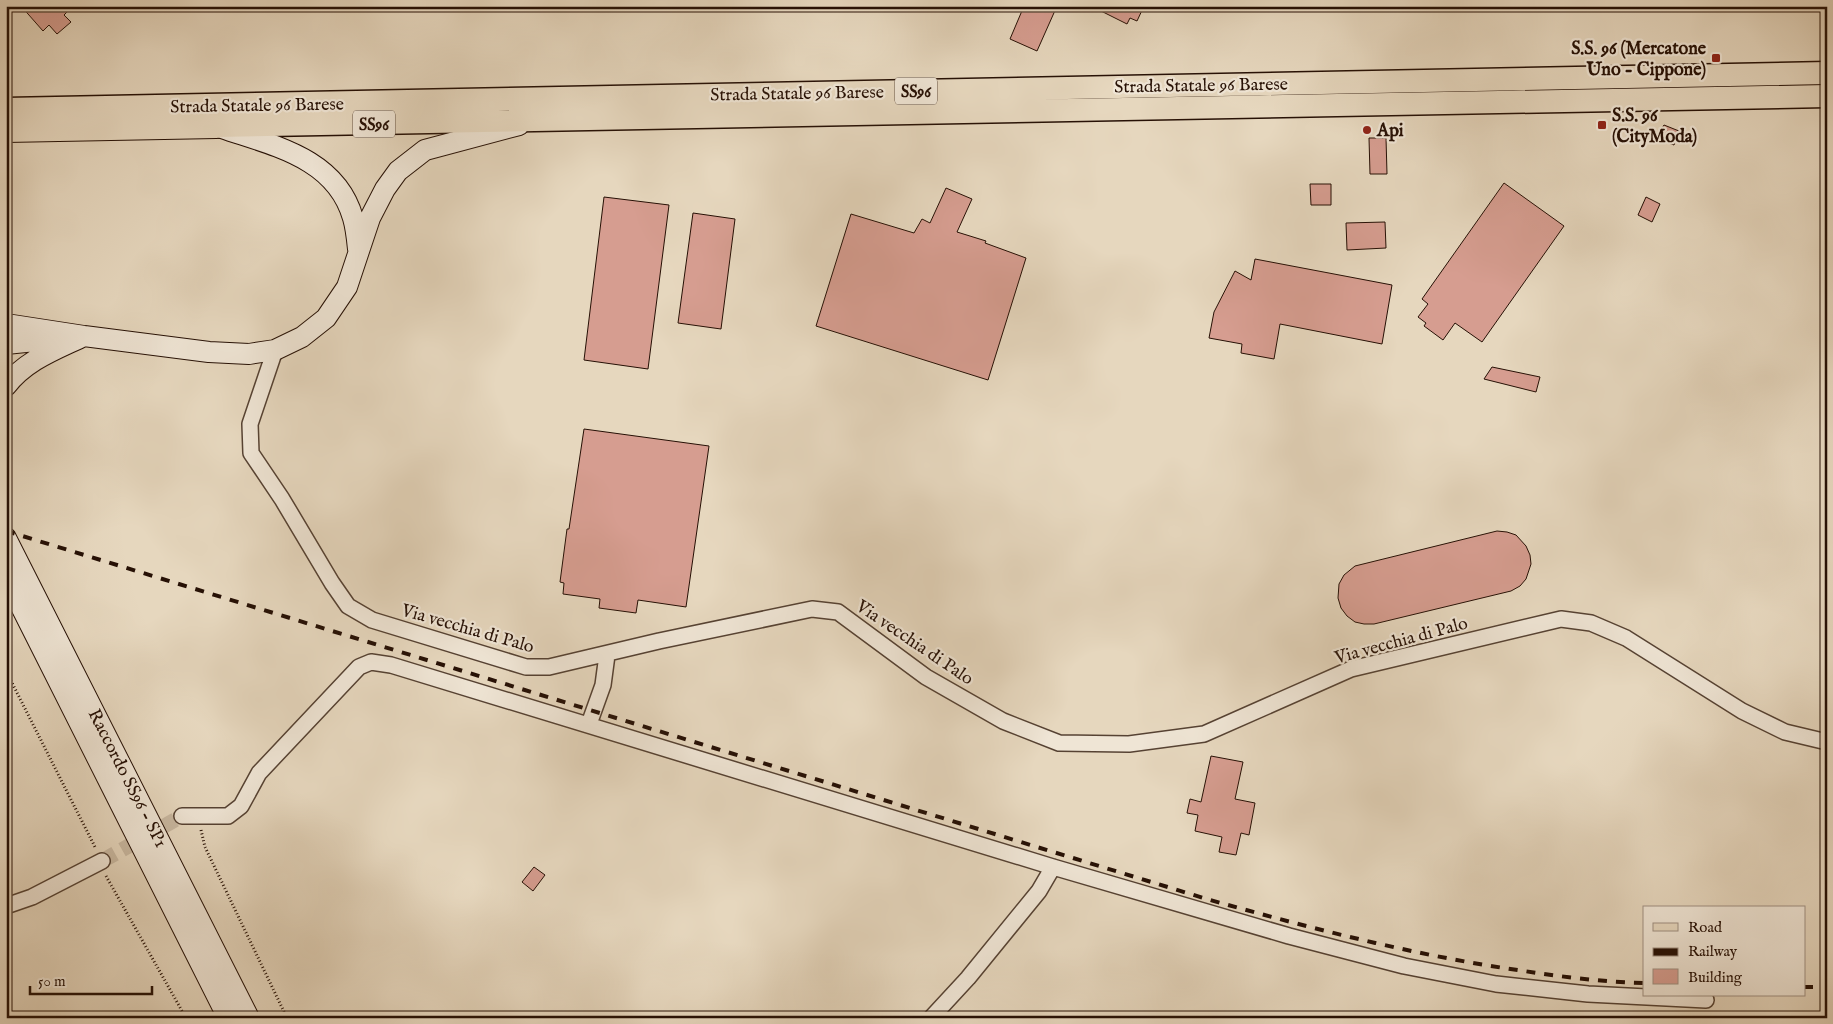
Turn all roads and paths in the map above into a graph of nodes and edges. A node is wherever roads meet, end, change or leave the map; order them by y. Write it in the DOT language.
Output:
graph roads {
  1 [pos="1827,73"];
  2 [pos="1827,96"];
  3 [pos="6,109"];
  4 [pos="533,121"];
  5 [pos="216,126"];
  6 [pos="6,130"];
  7 [pos="359,254"];
  8 [pos="6,324"];
  9 [pos="84,336"];
  10 [pos="6,344"];
  11 [pos="275,350"];
  12 [pos="6,386"];
  13 [pos="9,544"];
  14 [pos="6,577"];
  15 [pos="607,655"];
  16 [pos="6,671"];
  17 [pos="589,724"];
  18 [pos="1827,742"];
  19 [pos="182,816"];
  20 [pos="198,817"];
  21 [pos="102,861"];
  22 [pos="1053,867"];
  23 [pos="6,906"];
  24 [pos="1706,1000"];
  25 [pos="186,1018"];
  26 [pos="228,1018"];
  27 [pos="249,1018"];
  28 [pos="288,1018"];
  29 [pos="931,1018"];
  1 -- 3 [label="main road, Strada Statale 96 Barese / SS96"];
  2 -- 4 [label="main road, Strada Statale 96 Barese / SS96"];
  4 -- 5 [label="main road, Strada Statale 96 Barese / SS96"];
  4 -- 7 [label="main road"];
  5 -- 6 [label="highway, Strada Statale 96 Barese"];
  5 -- 7 [label="main road"];
  7 -- 11 [label="main road"];
  8 -- 9 [label="main road"];
  9 -- 10 [label="main road"];
  9 -- 11 [label="main road"];
  9 -- 12 [label="main road"];
  11 -- 15 [label="street, Via vecchia di Palo"];
  13 -- 27 [label="main road, Raccordo SS96 - SP1"];
  14 -- 26 [label="main road, Raccordo SS96 - SP1"];
  15 -- 17 [label="street"];
  15 -- 18 [label="street, Via vecchia di Palo"];
  16 -- 21 [label="path"];
  17 -- 20 [label="street"];
  17 -- 22 [label="street"];
  19 -- 20 [label="street"];
  20 -- 28 [label="path"];
  21 -- 23 [label="street"];
  21 -- 25 [label="path"];
  22 -- 24 [label="street"];
  22 -- 29 [label="street"];
}
